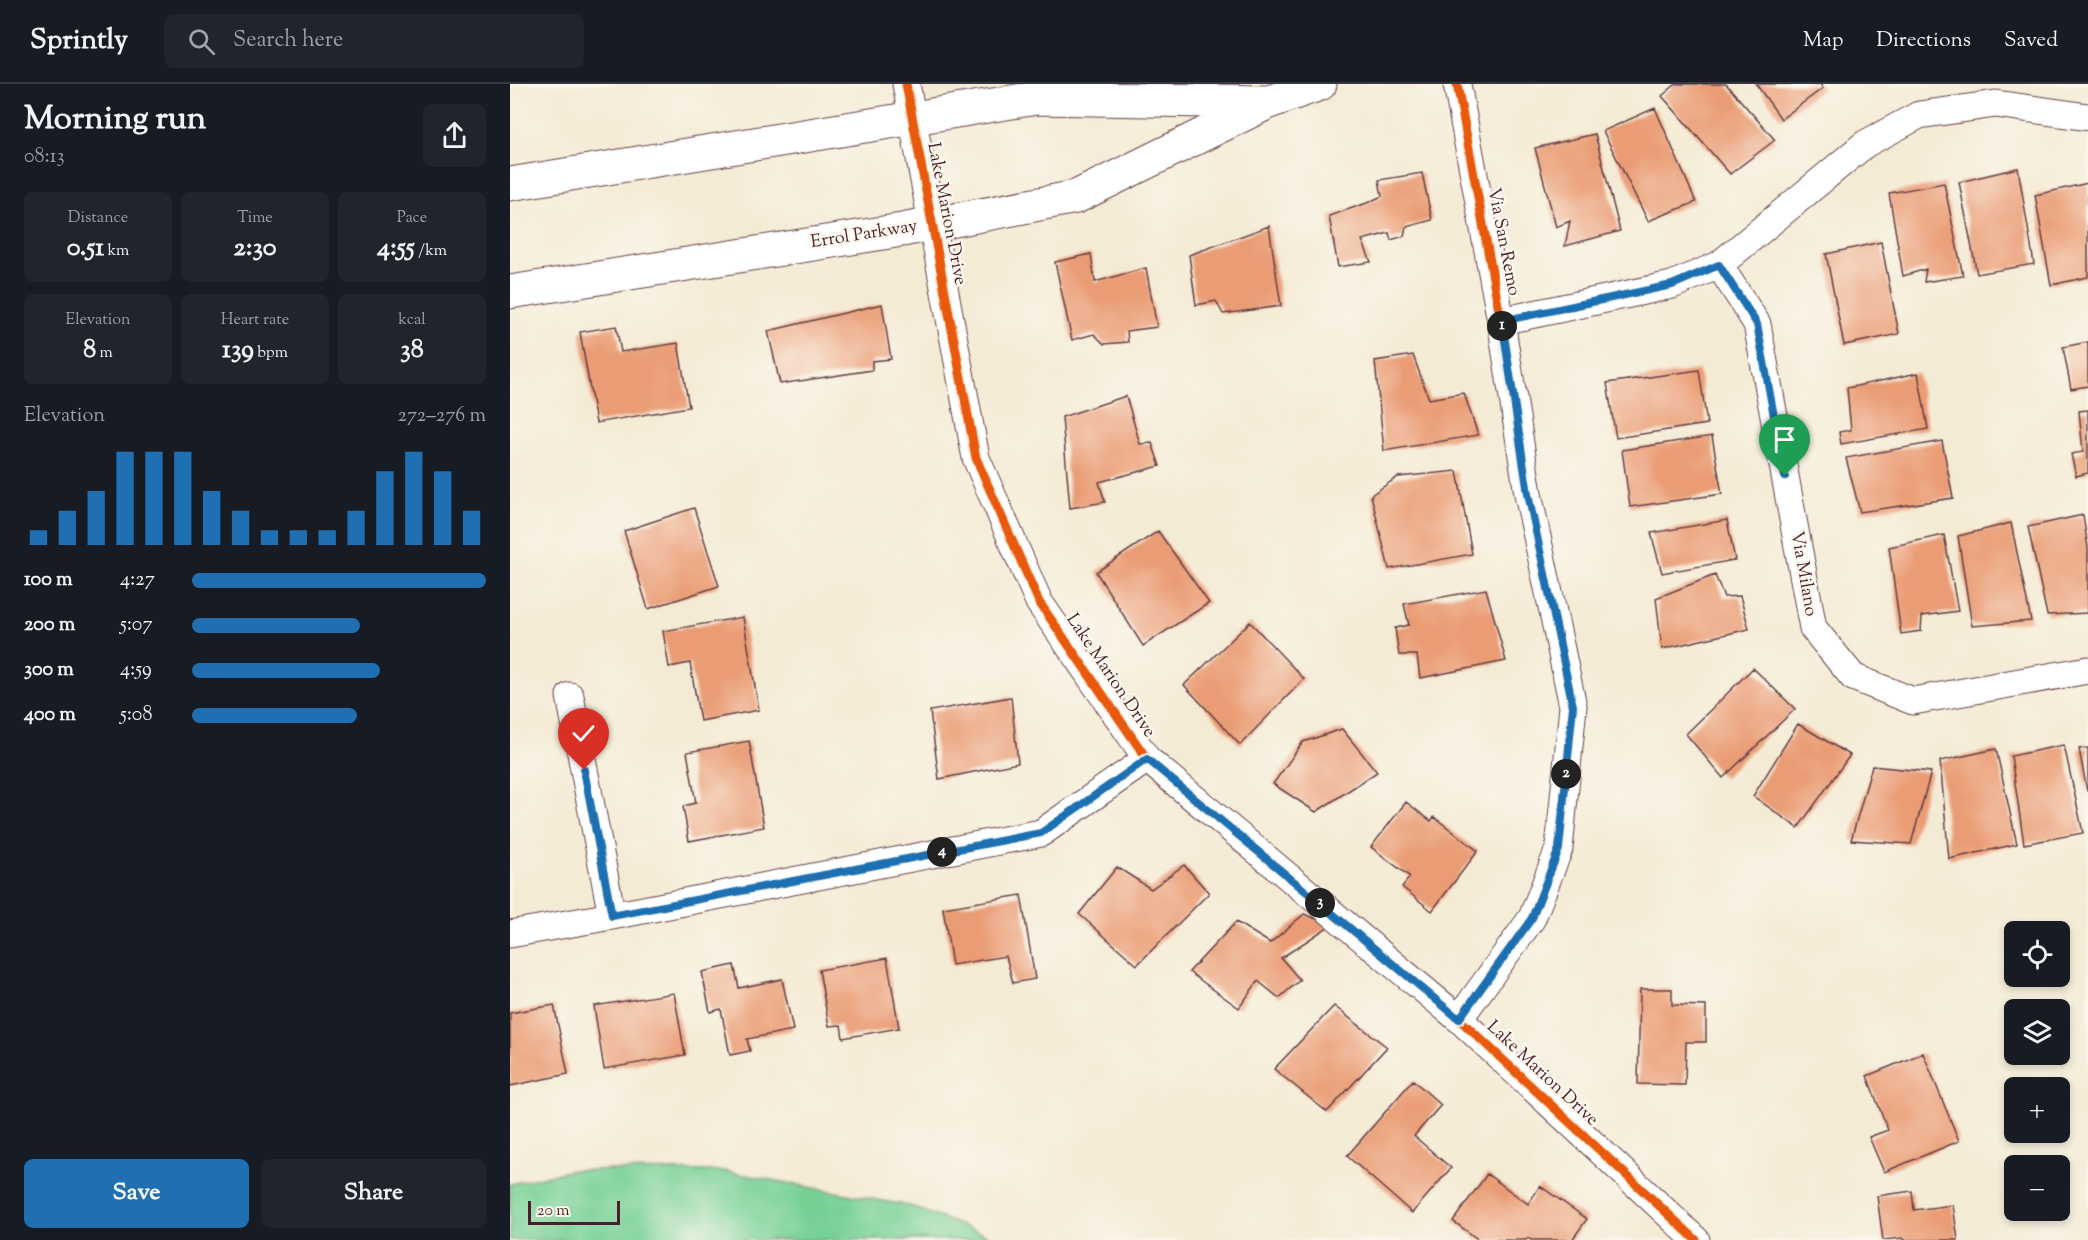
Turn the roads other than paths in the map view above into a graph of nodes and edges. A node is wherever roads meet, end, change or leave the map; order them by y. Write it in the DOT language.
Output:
graph roads {
  1 [pos="906,84"];
  2 [pos="1320,84"];
  3 [pos="1457,84"];
  4 [pos="1269,102"];
  5 [pos="911,117"];
  6 [pos="2088,117"];
  7 [pos="510,184"];
  8 [pos="931,225"];
  9 [pos="1719,265"];
  10 [pos="510,292"];
  11 [pos="1502,321"];
  12 [pos="2088,670"];
  13 [pos="570,696"];
  14 [pos="1147,759"];
  15 [pos="612,916"];
  16 [pos="510,934"];
  17 [pos="1459,1019"];
  18 [pos="1696,1240"];
  1 -- 5 [label="street, Lake Marion Drive"];
  2 -- 4 [label="street, Errol Parkway"];
  3 -- 11 [label="street, Via San Remo"];
  4 -- 5 [label="street, Errol Parkway"];
  4 -- 8 [label="street, Errol Parkway"];
  5 -- 7 [label="street, Errol Parkway"];
  5 -- 8 [label="street, Lake Marion Drive"];
  6 -- 9 [label="street"];
  8 -- 10 [label="street, Errol Parkway"];
  8 -- 14 [label="street, Lake Marion Drive"];
  9 -- 11 [label="street"];
  9 -- 12 [label="street, Via Milano"];
  11 -- 17 [label="street, Via San Remo"];
  13 -- 15 [label="street"];
  14 -- 15 [label="street"];
  14 -- 17 [label="street, Lake Marion Drive"];
  15 -- 16 [label="street"];
  17 -- 18 [label="street, Lake Marion Drive"];
}
